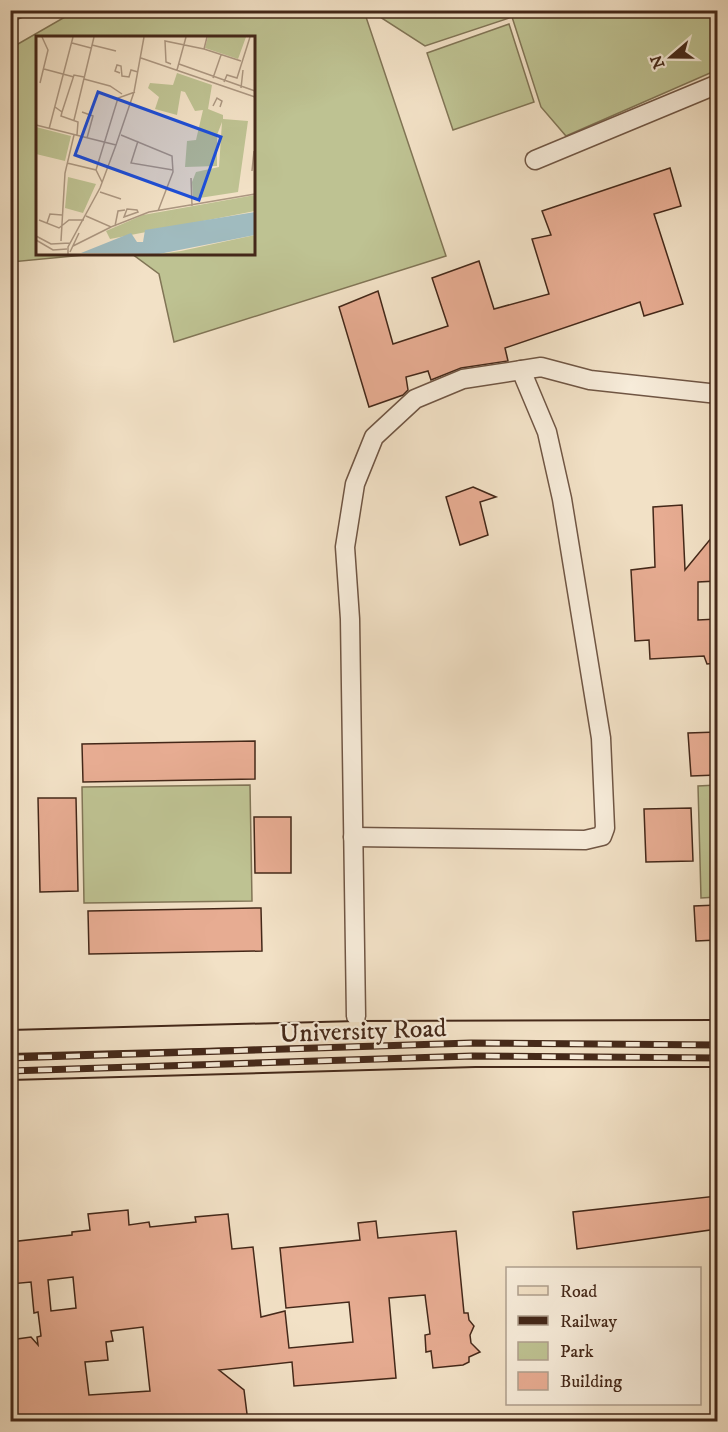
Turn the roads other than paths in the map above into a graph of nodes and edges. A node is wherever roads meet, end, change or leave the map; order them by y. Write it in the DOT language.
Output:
graph roads {
  1 [pos="717,84"];
  2 [pos="535,160"];
  3 [pos="520,370"];
  4 [pos="717,394"];
  5 [pos="353,837"];
  6 [pos="356,1016"];
  7 [pos="717,1032"];
  8 [pos="10,1042"];
  9 [pos="717,1055"];
  10 [pos="10,1068"];
  1 -- 2 [label="street"];
  3 -- 4 [label="street"];
  3 -- 5 [label="street"];
  3 -- 5 [label="street"];
  5 -- 6 [label="street"];
  7 -- 8 [label="main road, University Road"];
  9 -- 10 [label="main road, University Road"];
}
